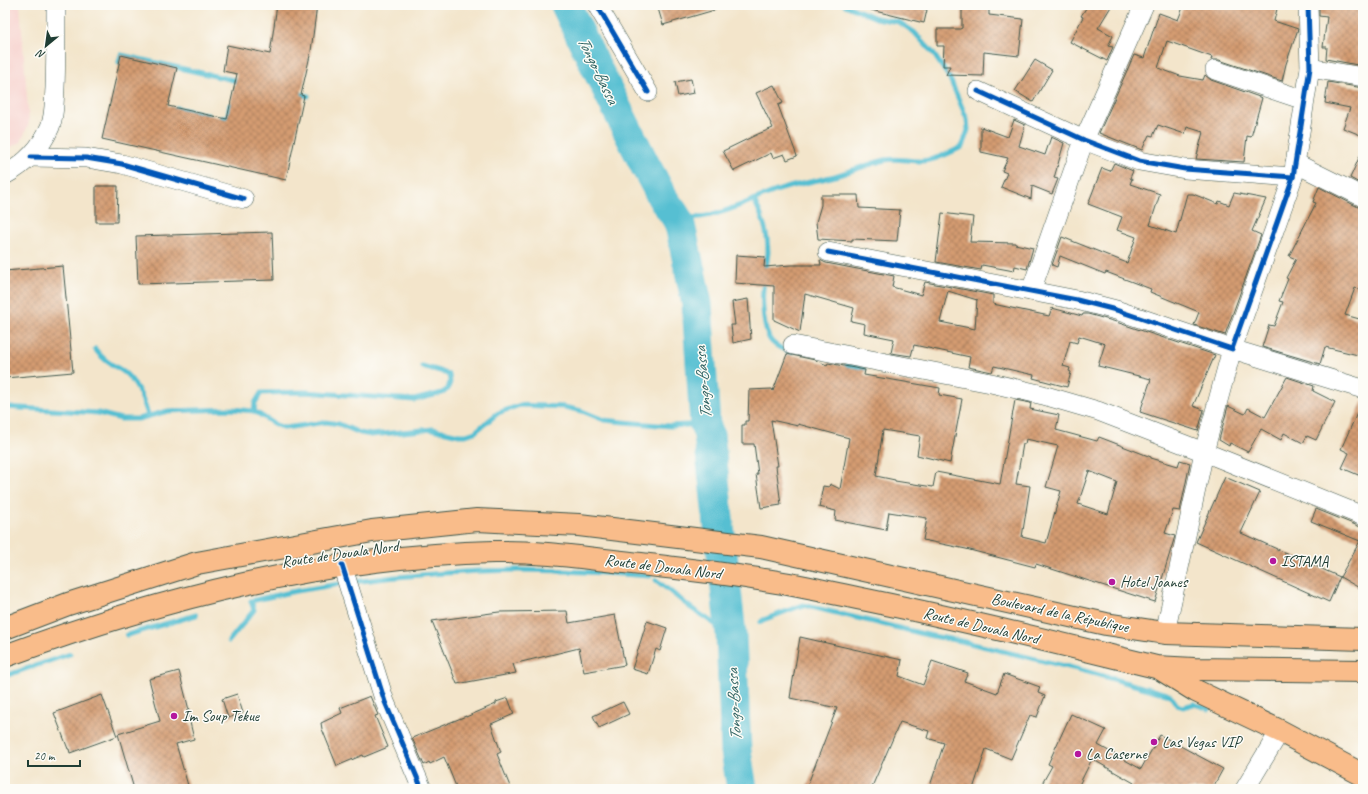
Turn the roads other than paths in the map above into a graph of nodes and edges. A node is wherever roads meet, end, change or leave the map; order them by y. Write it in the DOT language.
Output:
graph roads {
  1 [pos="56,5"];
  2 [pos="597,5"];
  3 [pos="1144,5"];
  4 [pos="1308,5"];
  5 [pos="1310,68"];
  6 [pos="1215,70"];
  7 [pos="1363,77"];
  8 [pos="978,91"];
  9 [pos="648,92"];
  10 [pos="1304,100"];
  11 [pos="1084,140"];
  12 [pos="31,157"];
  13 [pos="1294,170"];
  14 [pos="5,175"];
  15 [pos="1363,197"];
  16 [pos="244,199"];
  17 [pos="828,252"];
  18 [pos="1031,291"];
  19 [pos="793,345"];
  20 [pos="1232,349"];
  21 [pos="1363,389"];
  22 [pos="1204,452"];
  23 [pos="1363,516"];
  24 [pos="761,547"];
  25 [pos="342,566"];
  26 [pos="921,583"];
  27 [pos="914,610"];
  28 [pos="5,628"];
  29 [pos="1165,633"];
  30 [pos="1363,639"];
  31 [pos="5,656"];
  32 [pos="1156,667"];
  33 [pos="1363,671"];
  34 [pos="1280,731"];
  35 [pos="1363,775"];
  36 [pos="422,789"];
  37 [pos="1245,789"];
  1 -- 12 [label="street"];
  2 -- 9 [label="street"];
  3 -- 11 [label="street"];
  4 -- 5 [label="street"];
  5 -- 7 [label="street"];
  5 -- 10 [label="street"];
  6 -- 10 [label="street"];
  8 -- 11 [label="street"];
  10 -- 13 [label="street"];
  11 -- 13 [label="street"];
  11 -- 18 [label="street"];
  12 -- 14 [label="street"];
  12 -- 16 [label="street"];
  13 -- 15 [label="street"];
  13 -- 20 [label="street"];
  17 -- 18 [label="street"];
  18 -- 20 [label="street"];
  19 -- 22 [label="street"];
  20 -- 21 [label="street"];
  20 -- 22 [label="street"];
  22 -- 23 [label="street"];
  22 -- 29 [label="street"];
  24 -- 26 [label="main road, Boulevard de la République"];
  24 -- 28 [label="main road, Route de Douala Nord"];
  25 -- 27 [label="main road, Route de Douala Nord"];
  25 -- 31 [label="main road, Route de Douala Nord"];
  25 -- 36 [label="street"];
  26 -- 27 [label="main road"];
  26 -- 29 [label="main road, Boulevard de la République"];
  27 -- 32 [label="main road, Route de Douala Nord"];
  29 -- 30 [label="main road, Boulevard de la République"];
  32 -- 33 [label="main road"];
  32 -- 34 [label="main road"];
  34 -- 35 [label="main road"];
  34 -- 37 [label="street"];
}
